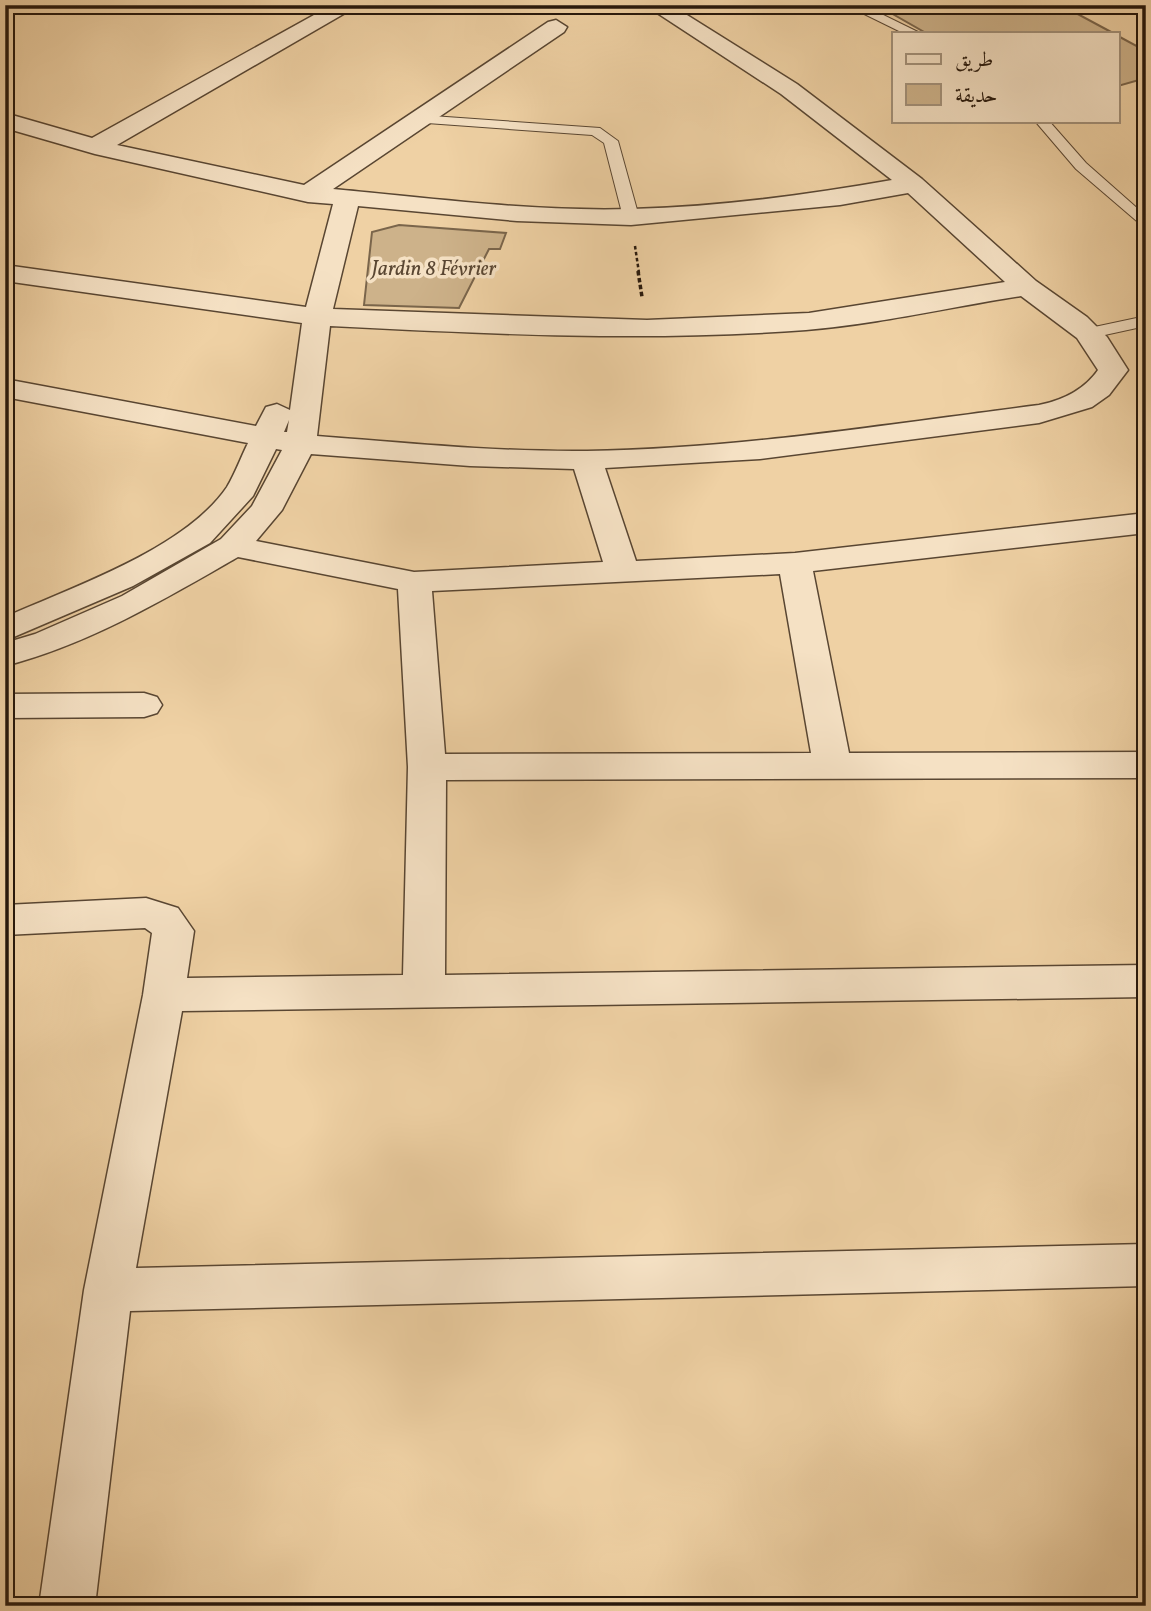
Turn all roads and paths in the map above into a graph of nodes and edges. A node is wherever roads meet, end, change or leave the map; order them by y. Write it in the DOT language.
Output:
graph roads {
  1 [pos="348,5"];
  2 [pos="656,5"];
  3 [pos="852,5"];
  4 [pos="556,27"];
  5 [pos="911,32"];
  6 [pos="418,119"];
  7 [pos="5,120"];
  8 [pos="1043,122"];
  9 [pos="95,147"];
  10 [pos="914,184"];
  11 [pos="309,194"];
  12 [pos="346,200"];
  13 [pos="631,217"];
  14 [pos="1146,224"];
  15 [pos="5,273"];
  16 [pos="1026,287"];
  17 [pos="317,317"];
  18 [pos="1146,321"];
  19 [pos="647,329"];
  20 [pos="1091,333"];
  21 [pos="5,387"];
  22 [pos="268,436"];
  23 [pos="301,444"];
  24 [pos="587,460"];
  25 [pos="1146,523"];
  26 [pos="233,546"];
  27 [pos="795,563"];
  28 [pos="622,570"];
  29 [pos="414,582"];
  30 [pos="8,640"];
  31 [pos="144,705"];
  32 [pos="5,706"];
  33 [pos="832,765"];
  34 [pos="1146,765"];
  35 [pos="427,767"];
  36 [pos="5,920"];
  37 [pos="1146,981"];
  38 [pos="424,991"];
  39 [pos="164,995"];
  40 [pos="1146,1265"];
  41 [pos="108,1290"];
  42 [pos="67,1606"];
  1 -- 9 [label="street"];
  2 -- 10 [label="street"];
  3 -- 5 [label="lane"];
  4 -- 6 [label="street"];
  6 -- 11 [label="street"];
  6 -- 13 [label="lane"];
  7 -- 9 [label="street"];
  8 -- 14 [label="lane"];
  9 -- 11 [label="street"];
  10 -- 13 [label="street"];
  10 -- 16 [label="street"];
  11 -- 12 [label="street"];
  12 -- 13 [label="street"];
  12 -- 17 [label="street"];
  13 -- 19 [label="path"];
  15 -- 17 [label="street"];
  16 -- 19 [label="street"];
  16 -- 20 [label="street"];
  17 -- 19 [label="street"];
  17 -- 22 [label="street"];
  17 -- 23 [label="street"];
  18 -- 20 [label="lane"];
  20 -- 24 [label="street"];
  21 -- 22 [label="street"];
  22 -- 23 [label="street"];
  22 -- 30 [label="street"];
  23 -- 24 [label="street"];
  23 -- 26 [label="street"];
  24 -- 28 [label="street"];
  25 -- 27 [label="street"];
  26 -- 29 [label="street"];
  26 -- 30 [label="street"];
  27 -- 28 [label="street"];
  27 -- 33 [label="street"];
  28 -- 29 [label="street"];
  29 -- 35 [label="street"];
  31 -- 32 [label="street"];
  33 -- 34 [label="street"];
  33 -- 35 [label="street"];
  35 -- 38 [label="street"];
  36 -- 39 [label="street"];
  37 -- 38 [label="street"];
  38 -- 39 [label="street"];
  39 -- 41 [label="street"];
  40 -- 41 [label="street"];
  41 -- 42 [label="street"];
}
